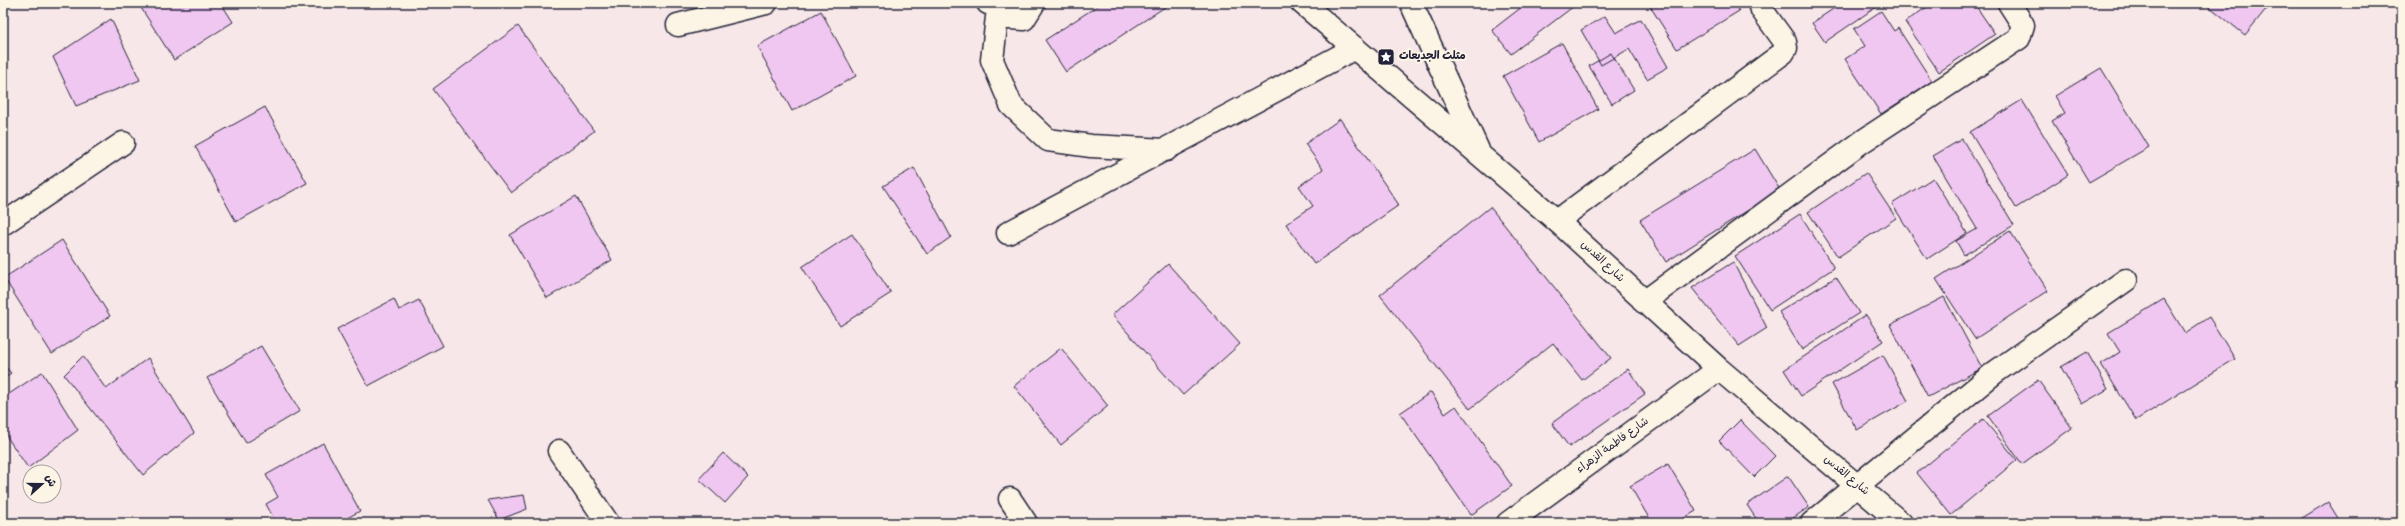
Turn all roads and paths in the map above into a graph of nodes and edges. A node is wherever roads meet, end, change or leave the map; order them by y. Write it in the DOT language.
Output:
graph roads {
  1 [pos="766,3"];
  2 [pos="988,3"];
  3 [pos="1302,3"];
  4 [pos="1411,3"];
  5 [pos="1760,3"];
  6 [pos="2009,3"];
  7 [pos="1029,11"];
  8 [pos="678,24"];
  9 [pos="1355,48"];
  10 [pos="123,143"];
  11 [pos="1166,150"];
  12 [pos="1482,157"];
  13 [pos="1557,220"];
  14 [pos="3,224"];
  15 [pos="1008,233"];
  16 [pos="2126,280"];
  17 [pos="1644,302"];
  18 [pos="1719,369"];
  19 [pos="559,451"];
  20 [pos="1858,486"];
  21 [pos="1010,499"];
  22 [pos="608,523"];
  23 [pos="1026,523"];
  24 [pos="1508,523"];
  25 [pos="1812,523"];
  26 [pos="1901,523"];
  1 -- 8 [label="street"];
  2 -- 7 [label="street"];
  3 -- 9 [label="street, شارع القدس"];
  4 -- 12 [label="street"];
  5 -- 13 [label="street"];
  6 -- 17 [label="street"];
  7 -- 11 [label="street"];
  9 -- 11 [label="street"];
  9 -- 12 [label="street, شارع القدس"];
  10 -- 14 [label="street"];
  11 -- 15 [label="street"];
  12 -- 13 [label="street, شارع القدس"];
  13 -- 17 [label="street, شارع القدس"];
  16 -- 20 [label="street"];
  17 -- 18 [label="street, شارع القدس"];
  18 -- 20 [label="street, شارع القدس"];
  18 -- 24 [label="street, شارع فاطمة الزهراء"];
  19 -- 22 [label="street"];
  20 -- 25 [label="street"];
  20 -- 26 [label="street, شارع القدس"];
  21 -- 23 [label="street"];
}
